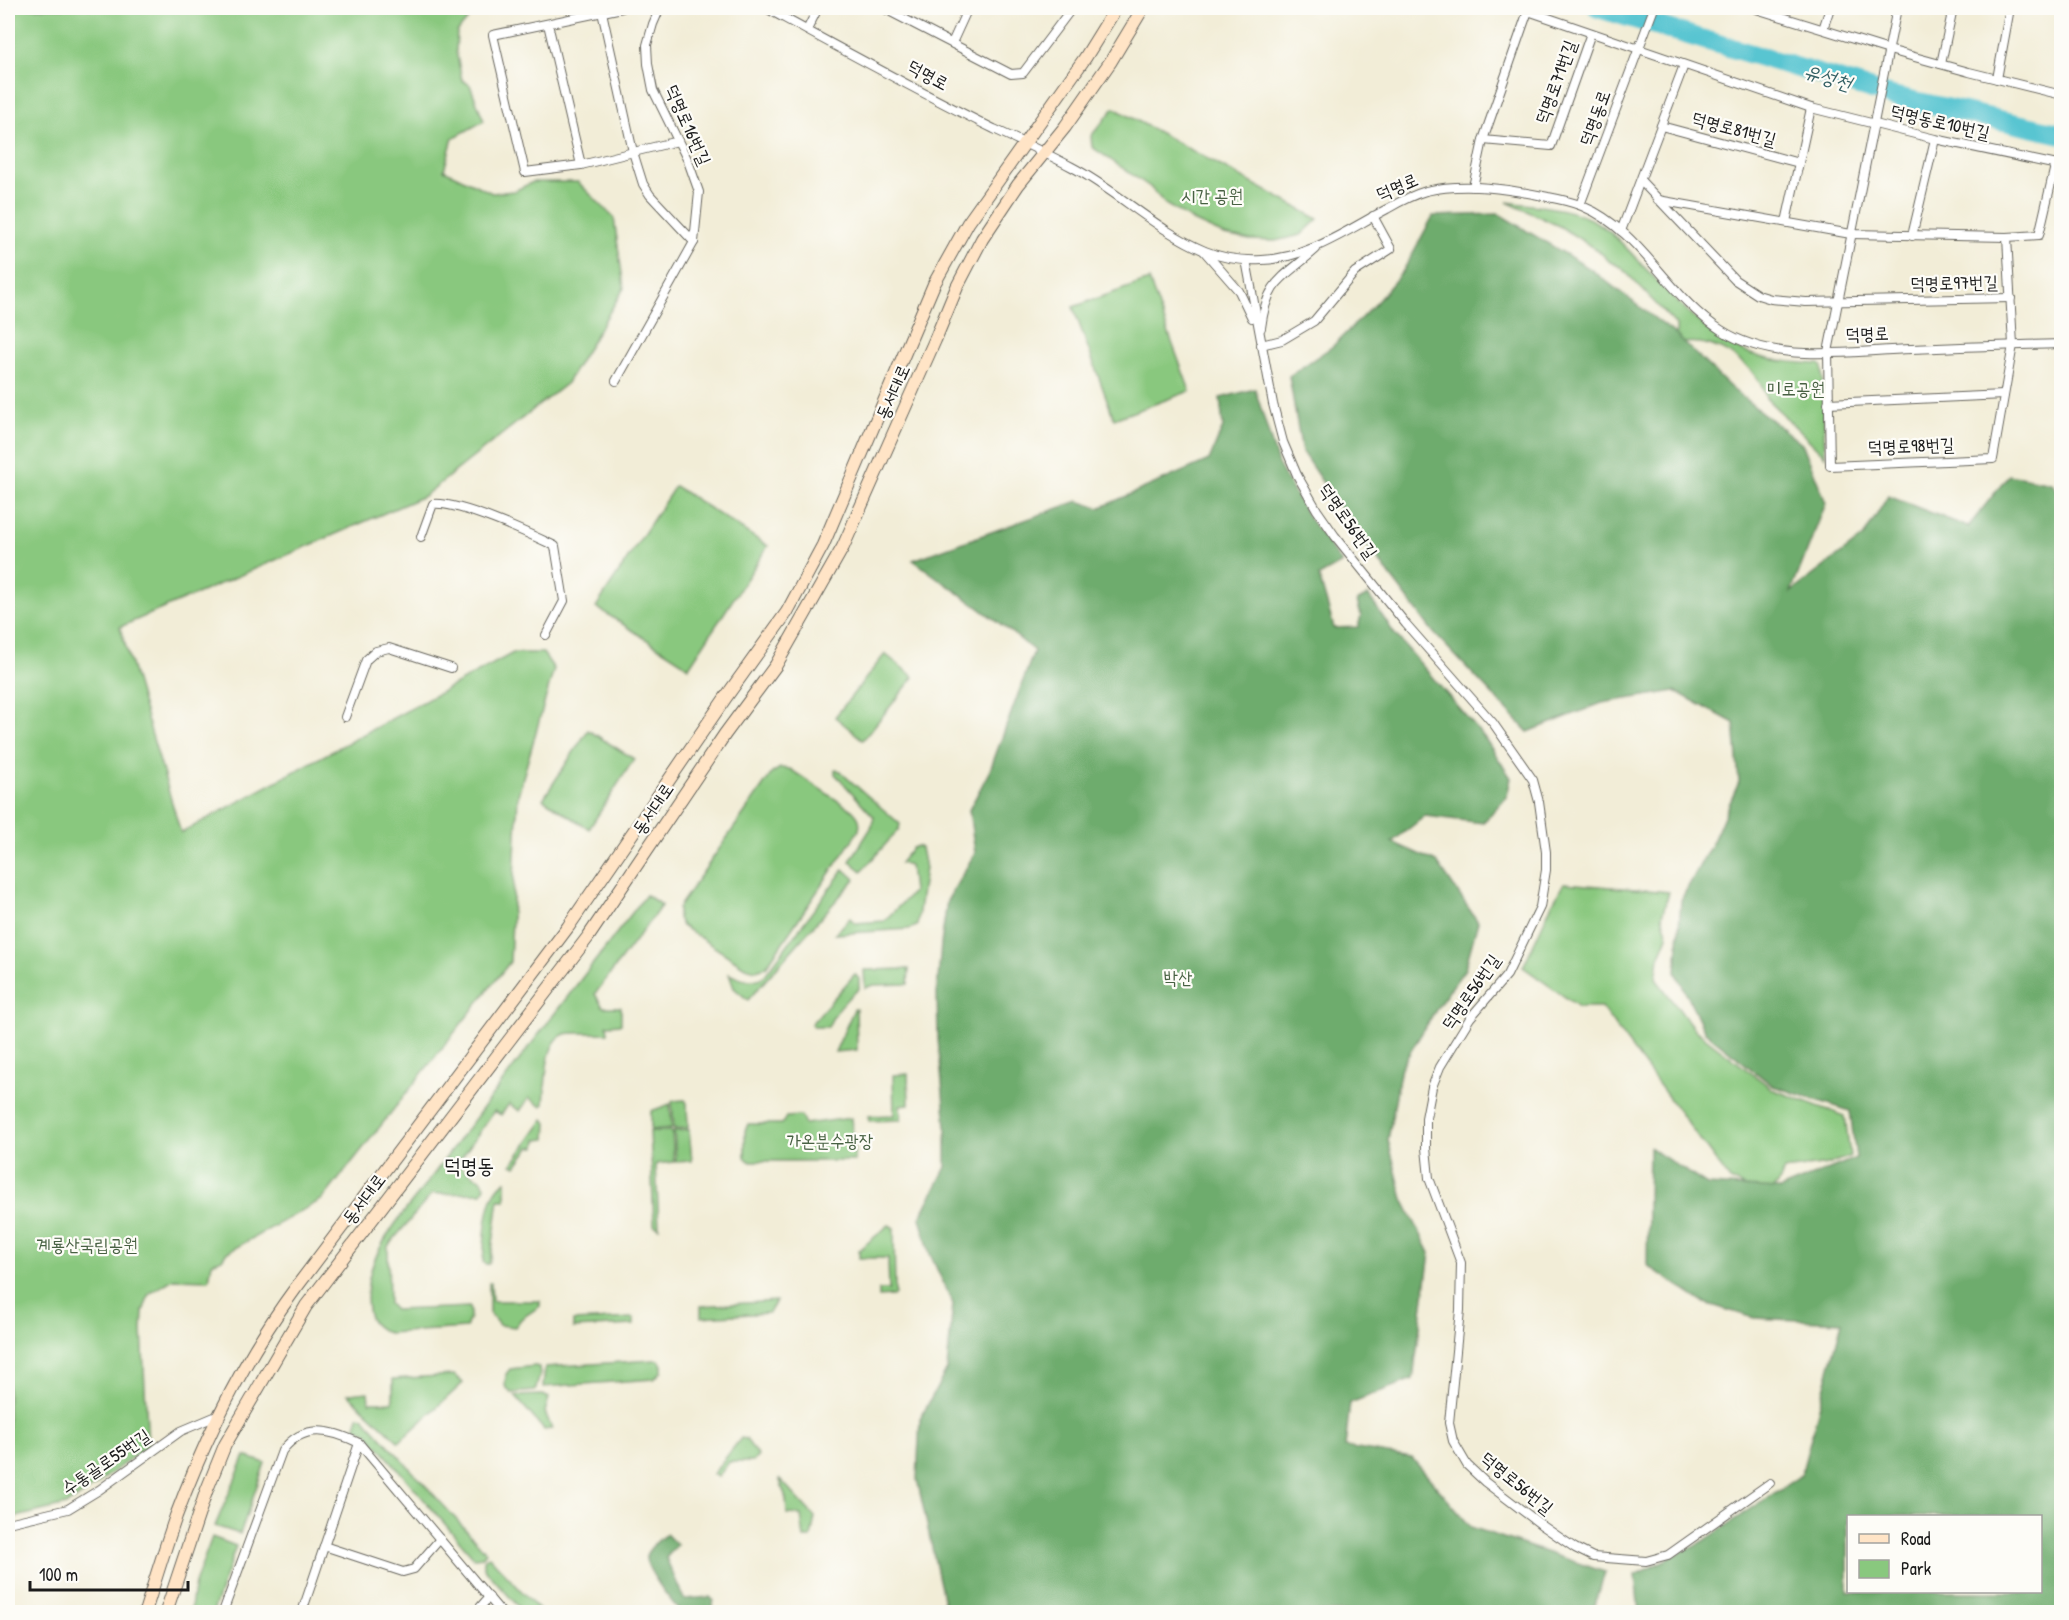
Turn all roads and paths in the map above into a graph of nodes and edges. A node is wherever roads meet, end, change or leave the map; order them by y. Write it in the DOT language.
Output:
graph roads {
  1 [pos="622,8"];
  2 [pos="660,8"];
  3 [pos="766,8"];
  4 [pos="818,8"];
  5 [pos="968,8"];
  6 [pos="1072,8"];
  7 [pos="1116,8"];
  8 [pos="1143,8"];
  9 [pos="1654,8"];
  10 [pos="1753,8"];
  11 [pos="1830,8"];
  12 [pos="1898,8"];
  13 [pos="1953,8"];
  14 [pos="2010,8"];
  15 [pos="888,9"];
  16 [pos="1767,10"];
  17 [pos="602,12"];
  18 [pos="548,24"];
  19 [pos="1823,29"];
  20 [pos="807,30"];
  21 [pos="1590,33"];
  22 [pos="952,43"];
  23 [pos="1639,46"];
  24 [pos="1888,50"];
  25 [pos="1941,64"];
  26 [pos="1684,65"];
  27 [pos="1997,79"];
  28 [pos="2061,94"];
  29 [pos="1811,108"];
  30 [pos="1875,119"];
  31 [pos="1661,126"];
  32 [pos="1935,139"];
  33 [pos="1483,140"];
  34 [pos="678,141"];
  35 [pos="1024,143"];
  36 [pos="633,152"];
  37 [pos="1044,153"];
  38 [pos="1799,163"];
  39 [pos="581,165"];
  40 [pos="2058,166"];
  41 [pos="1641,181"];
  42 [pos="1473,187"];
  43 [pos="1658,200"];
  44 [pos="1580,205"];
  45 [pos="1373,216"];
  46 [pos="1786,222"];
  47 [pos="1621,231"];
  48 [pos="1851,234"];
  49 [pos="1912,236"];
  50 [pos="2007,237"];
  51 [pos="694,242"];
  52 [pos="1320,246"];
  53 [pos="1204,251"];
  54 [pos="1246,260"];
  55 [pos="2011,298"];
  56 [pos="1837,302"];
  57 [pos="1260,342"];
  58 [pos="2061,344"];
  59 [pos="2013,345"];
  60 [pos="1828,352"];
  61 [pos="616,381"];
  62 [pos="2004,395"];
  63 [pos="1828,403"];
  64 [pos="421,537"];
  65 [pos="546,635"];
  66 [pos="452,669"];
  67 [pos="345,717"];
  68 [pos="219,1415"];
  69 [pos="359,1443"];
  70 [pos="1770,1483"];
  71 [pos="8,1523"];
  72 [pos="440,1539"];
  73 [pos="324,1546"];
  74 [pos="489,1598"];
  75 [pos="145,1612"];
  76 [pos="166,1612"];
  77 [pos="223,1612"];
  78 [pos="302,1612"];
  79 [pos="476,1612"];
  80 [pos="501,1612"];
  1 -- 17 [label="street"];
  2 -- 34 [label="street, 덕명로16번길"];
  3 -- 20 [label="street, 덕명로"];
  4 -- 20 [label="street"];
  5 -- 22 [label="street"];
  6 -- 22 [label="street"];
  7 -- 35 [label="street, 동서대로"];
  8 -- 37 [label="street, 동서대로"];
  9 -- 23 [label="street, 덕명동로"];
  10 -- 16 [label="street"];
  11 -- 19 [label="street"];
  12 -- 24 [label="street"];
  13 -- 25 [label="street"];
  14 -- 27 [label="street"];
  15 -- 22 [label="street"];
  16 -- 19 [label="street"];
  17 -- 18 [label="street"];
  17 -- 36 [label="street"];
  18 -- 39 [label="street"];
  18 -- 39 [label="street"];
  19 -- 24 [label="street"];
  20 -- 35 [label="street, 덕명로"];
  21 -- 23 [label="street, 덕명로71번길"];
  21 -- 33 [label="street, 덕명로71번길"];
  21 -- 33 [label="street, 덕명로71번길"];
  23 -- 26 [label="street, 덕명동로10번길"];
  23 -- 44 [label="street, 덕명동로"];
  24 -- 25 [label="street"];
  24 -- 30 [label="street"];
  25 -- 27 [label="street"];
  26 -- 29 [label="street, 덕명동로10번길"];
  26 -- 31 [label="street, 덕명로81번길"];
  27 -- 28 [label="street"];
  29 -- 30 [label="street, 덕명동로10번길"];
  29 -- 38 [label="street"];
  30 -- 32 [label="street, 덕명동로10번길"];
  30 -- 48 [label="street"];
  31 -- 38 [label="street, 덕명로81번길"];
  31 -- 41 [label="street, 덕명로81번길"];
  32 -- 40 [label="street, 덕명동로10번길"];
  32 -- 49 [label="street"];
  33 -- 42 [label="street, 덕명로71번길"];
  34 -- 36 [label="street"];
  34 -- 51 [label="street, 덕명로16번길"];
  35 -- 37 [label="street, 덕명로"];
  35 -- 68 [label="street, 동서대로"];
  36 -- 39 [label="street"];
  36 -- 51 [label="street"];
  37 -- 53 [label="street, 덕명로"];
  37 -- 76 [label="street, 동서대로"];
  38 -- 46 [label="street"];
  40 -- 50 [label="street"];
  41 -- 43 [label="street, 덕명로97번길"];
  41 -- 47 [label="street, 덕명로81번길"];
  42 -- 44 [label="street, 덕명로"];
  42 -- 45 [label="street, 덕명로"];
  43 -- 46 [label="street"];
  43 -- 56 [label="street, 덕명로97번길"];
  44 -- 47 [label="street, 덕명로"];
  45 -- 52 [label="street, 덕명로"];
  45 -- 57 [label="street"];
  46 -- 48 [label="street"];
  47 -- 60 [label="street, 덕명로"];
  48 -- 49 [label="street"];
  48 -- 56 [label="street"];
  49 -- 50 [label="street"];
  50 -- 55 [label="street, 덕명로97번길"];
  51 -- 61 [label="street, 덕명로16번길"];
  52 -- 54 [label="street, 덕명로"];
  52 -- 57 [label="street"];
  53 -- 54 [label="street, 덕명로"];
  53 -- 57 [label="street"];
  54 -- 57 [label="street, 덕명로56번길"];
  55 -- 56 [label="street, 덕명로97번길"];
  55 -- 59 [label="street, 덕명로98번길"];
  56 -- 60 [label="street"];
  57 -- 70 [label="street, 덕명로56번길"];
  58 -- 59 [label="street, 덕명로"];
  59 -- 60 [label="street, 덕명로"];
  59 -- 62 [label="street, 덕명로98번길"];
  60 -- 63 [label="street, 덕명로98번길"];
  62 -- 63 [label="street"];
  62 -- 63 [label="street, 덕명로98번길"];
  64 -- 65 [label="street"];
  66 -- 67 [label="street"];
  68 -- 71 [label="street, 수통골로55번길"];
  68 -- 75 [label="street, 동서대로"];
  69 -- 72 [label="street"];
  69 -- 73 [label="street"];
  69 -- 77 [label="street"];
  72 -- 73 [label="street"];
  72 -- 74 [label="street"];
  73 -- 78 [label="street"];
  74 -- 79 [label="street"];
  74 -- 80 [label="street"];
}
